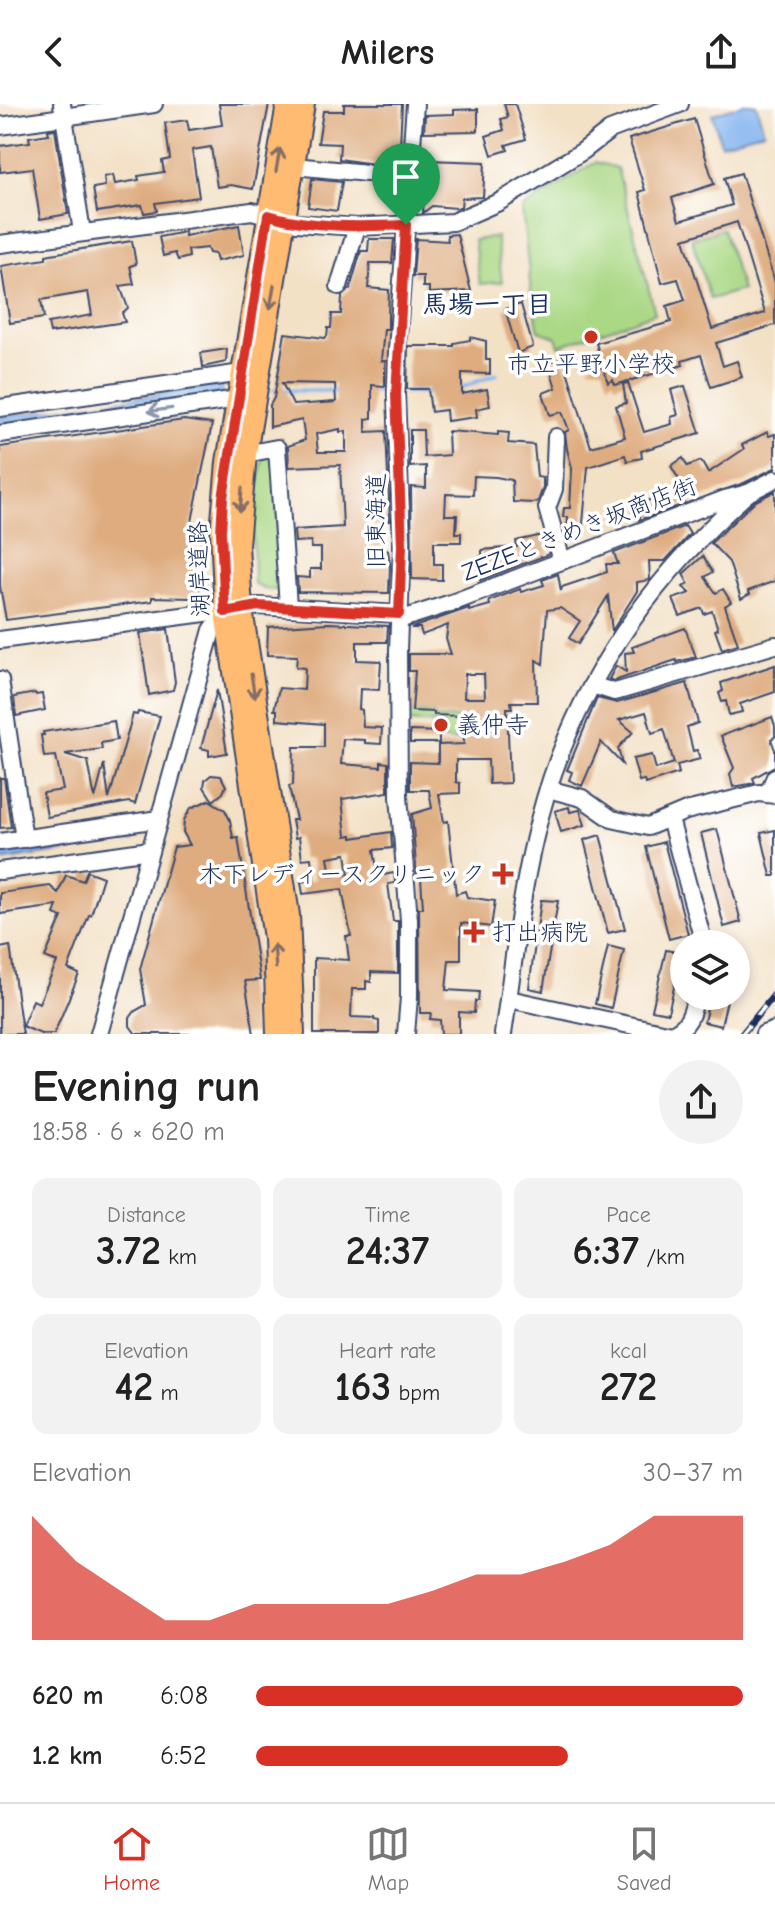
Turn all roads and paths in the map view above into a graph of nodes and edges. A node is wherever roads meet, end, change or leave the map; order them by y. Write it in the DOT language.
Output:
graph roads {
  1 [pos="154,104"];
  2 [pos="287,104"];
  3 [pos="304,104"];
  4 [pos="415,104"];
  5 [pos="680,104"];
  6 [pos="63,110"];
  7 [pos="0,126"];
  8 [pos="294,166"];
  9 [pos="367,173"];
  10 [pos="276,218"];
  11 [pos="406,225"];
  12 [pos="357,227"];
  13 [pos="82,232"];
  14 [pos="0,244"];
  15 [pos="339,286"];
  16 [pos="242,373"];
  17 [pos="238,399"];
  18 [pos="0,408"];
  19 [pos="0,434"];
  20 [pos="556,437"];
  21 [pos="246,454"];
  22 [pos="775,479"];
  23 [pos="748,493"];
  24 [pos="562,561"];
  25 [pos="288,606"];
  26 [pos="233,610"];
  27 [pos="399,617"];
  28 [pos="0,640"];
  29 [pos="775,645"];
  30 [pos="0,680"];
  31 [pos="592,685"];
  32 [pos="548,789"];
  33 [pos="773,789"];
  34 [pos="159,819"];
  35 [pos="670,819"];
  36 [pos="24,839"];
  37 [pos="0,842"];
  38 [pos="150,850"];
  39 [pos="0,871"];
  40 [pos="700,930"];
  41 [pos="509,999"];
  42 [pos="691,1010"];
  43 [pos="775,1030"];
  44 [pos="99,1034"];
  45 [pos="277,1034"];
  46 [pos="294,1034"];
  47 [pos="406,1034"];
  48 [pos="503,1034"];
  49 [pos="764,1034"];
  1 -- 6 [label="street"];
  10 -- 2 [label="main road, 湖岸道路, one-way"];
  3 -- 8 [label="main road, 湖岸道路"];
  4 -- 11 [label="street, 旧東海道"];
  5 -- 11 [label="street"];
  6 -- 7 [label="street"];
  6 -- 13 [label="street"];
  8 -- 9 [label="street"];
  8 -- 10 [label="main road, 湖岸道路"];
  10 -- 12 [label="street"];
  10 -- 13 [label="street"];
  10 -- 16 [label="main road, 湖岸道路"];
  10 -- 21 [label="main road, 湖岸道路, one-way"];
  11 -- 12 [label="street"];
  11 -- 27 [label="street, 旧東海道"];
  12 -- 15 [label="street"];
  13 -- 14 [label="street"];
  16 -- 17 [label="main road, 湖岸道路"];
  16 -- 18 [label="street"];
  17 -- 19 [label="street, one-way"];
  17 -- 26 [label="main road, 湖岸道路"];
  20 -- 24 [label="street"];
  21 -- 25 [label="street"];
  21 -- 26 [label="main road, 湖岸道路, one-way"];
  22 -- 23 [label="street, ZEZEときめき坂商店街"];
  23 -- 24 [label="street, ZEZEときめき坂商店街"];
  23 -- 31 [label="street"];
  24 -- 27 [label="street, ZEZEときめき坂商店街"];
  25 -- 26 [label="street"];
  25 -- 27 [label="street"];
  26 -- 28 [label="street"];
  26 -- 34 [label="street"];
  45 -- 26 [label="main road, 湖岸道路, one-way"];
  26 -- 46 [label="main road, 湖岸道路, one-way"];
  27 -- 47 [label="street, 旧東海道"];
  29 -- 31 [label="street"];
  30 -- 36 [label="street"];
  31 -- 32 [label="street"];
  32 -- 35 [label="street"];
  32 -- 41 [label="street"];
  33 -- 35 [label="street"];
  34 -- 36 [label="street"];
  34 -- 38 [label="street"];
  35 -- 40 [label="street"];
  36 -- 37 [label="street"];
  38 -- 39 [label="street"];
  38 -- 44 [label="street"];
  41 -- 42 [label="street"];
  41 -- 48 [label="street"];
  43 -- 49 [label="street"];
}
